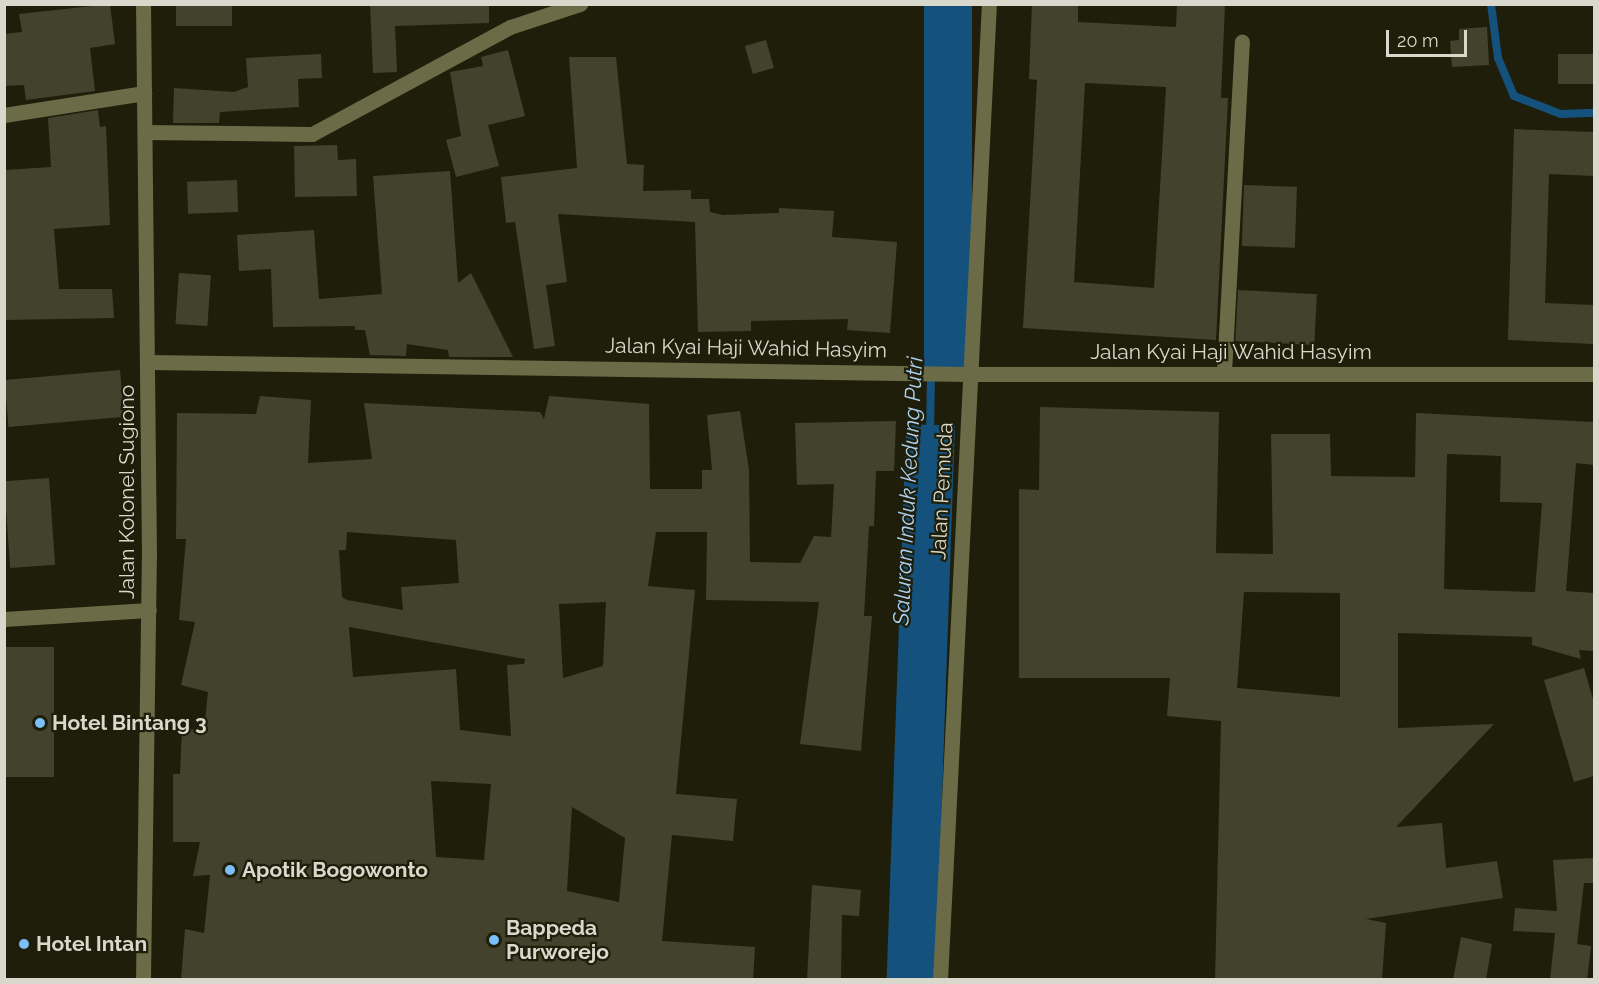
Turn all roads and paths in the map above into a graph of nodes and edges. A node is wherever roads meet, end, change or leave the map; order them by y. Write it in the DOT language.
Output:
graph roads {
  1 [pos="143,4"];
  2 [pos="580,4"];
  3 [pos="989,4"];
  4 [pos="1242,41"];
  5 [pos="144,93"];
  6 [pos="4,115"];
  7 [pos="144,132"];
  8 [pos="148,362"];
  9 [pos="1224,372"];
  10 [pos="968,374"];
  11 [pos="1594,374"];
  12 [pos="149,610"];
  13 [pos="4,619"];
  14 [pos="143,980"];
  15 [pos="940,980"];
  1 -- 5 [label="street, Jalan Kolonel Sugiono"];
  2 -- 7 [label="street"];
  3 -- 10 [label="street, Jalan Pemuda"];
  4 -- 9 [label="street"];
  5 -- 6 [label="street"];
  5 -- 7 [label="street, Jalan Kolonel Sugiono"];
  7 -- 8 [label="street, Jalan Kolonel Sugiono"];
  8 -- 10 [label="street, Jalan Kyai Haji Wahid Hasyim"];
  8 -- 12 [label="street, Jalan Kolonel Sugiono"];
  9 -- 10 [label="street, Jalan Kyai Haji Wahid Hasyim"];
  9 -- 11 [label="street, Jalan Kyai Haji Wahid Hasyim"];
  10 -- 15 [label="street, Jalan Pemuda"];
  12 -- 13 [label="street"];
  12 -- 14 [label="street, Jalan Kolonel Sugiono"];
}
